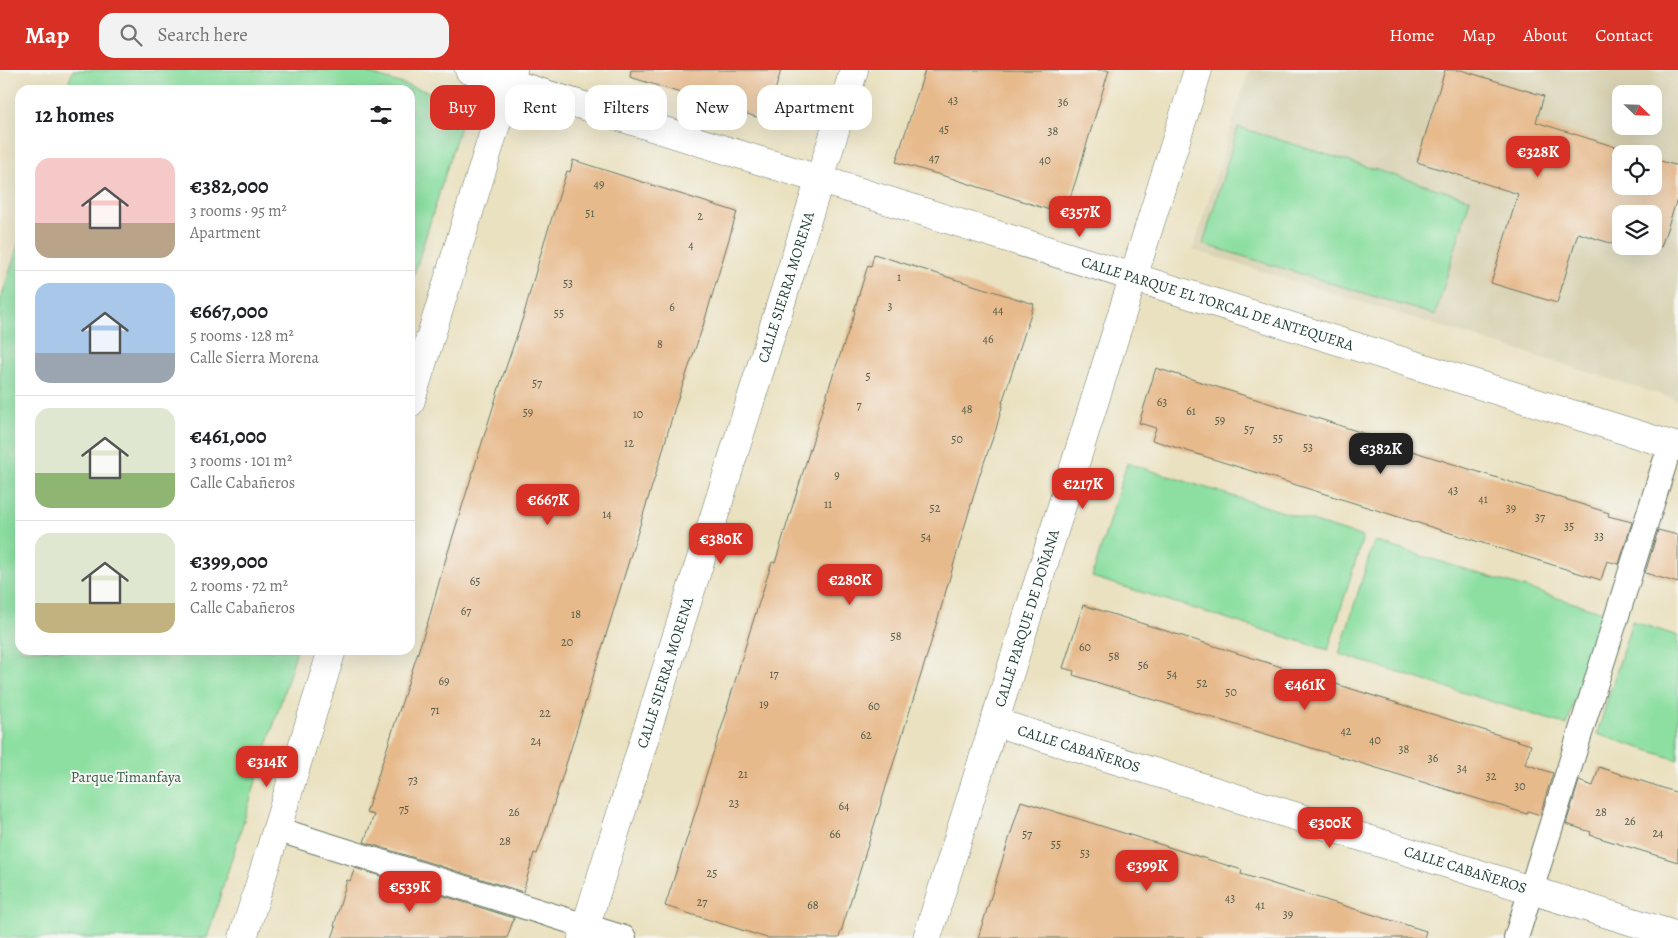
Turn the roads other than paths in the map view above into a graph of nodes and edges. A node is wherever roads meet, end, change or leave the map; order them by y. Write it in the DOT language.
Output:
graph roads {
  1 [pos="469,70"];
  2 [pos="854,70"];
  3 [pos="1198,70"];
  4 [pos="511,76"];
  5 [pos="820,180"];
  6 [pos="1134,277"];
  7 [pos="415,387"];
  8 [pos="1672,454"];
  9 [pos="330,655"];
  10 [pos="994,722"];
  11 [pos="276,829"];
  12 [pos="1531,890"];
  13 [pos="584,932"];
  14 [pos="1678,936"];
  15 [pos="243,938"];
  16 [pos="624,938"];
  17 [pos="927,938"];
  18 [pos="1516,938"];
  1 -- 4 [label="street, CALLE PARQUE EL TORCAL DE ANTEQUERA"];
  2 -- 5 [label="street, CALLE SIERRA MORENA"];
  3 -- 6 [label="street, CALLE PARQUE DE DOÑANA"];
  4 -- 5 [label="street, CALLE PARQUE EL TORCAL DE ANTEQUERA"];
  4 -- 7 [label="street"];
  5 -- 6 [label="street, CALLE PARQUE EL TORCAL DE ANTEQUERA"];
  5 -- 13 [label="street, CALLE SIERRA MORENA"];
  6 -- 8 [label="street, CALLE PARQUE EL TORCAL DE ANTEQUERA"];
  6 -- 10 [label="street, CALLE PARQUE DE DOÑANA"];
  8 -- 12 [label="street"];
  9 -- 11 [label="street"];
  10 -- 12 [label="street, CALLE CABAÑEROS"];
  10 -- 17 [label="street, CALLE PARQUE DE DOÑANA"];
  11 -- 13 [label="street"];
  11 -- 15 [label="street"];
  12 -- 14 [label="street, CALLE CABAÑEROS"];
  12 -- 18 [label="street"];
  13 -- 16 [label="street"];
}
